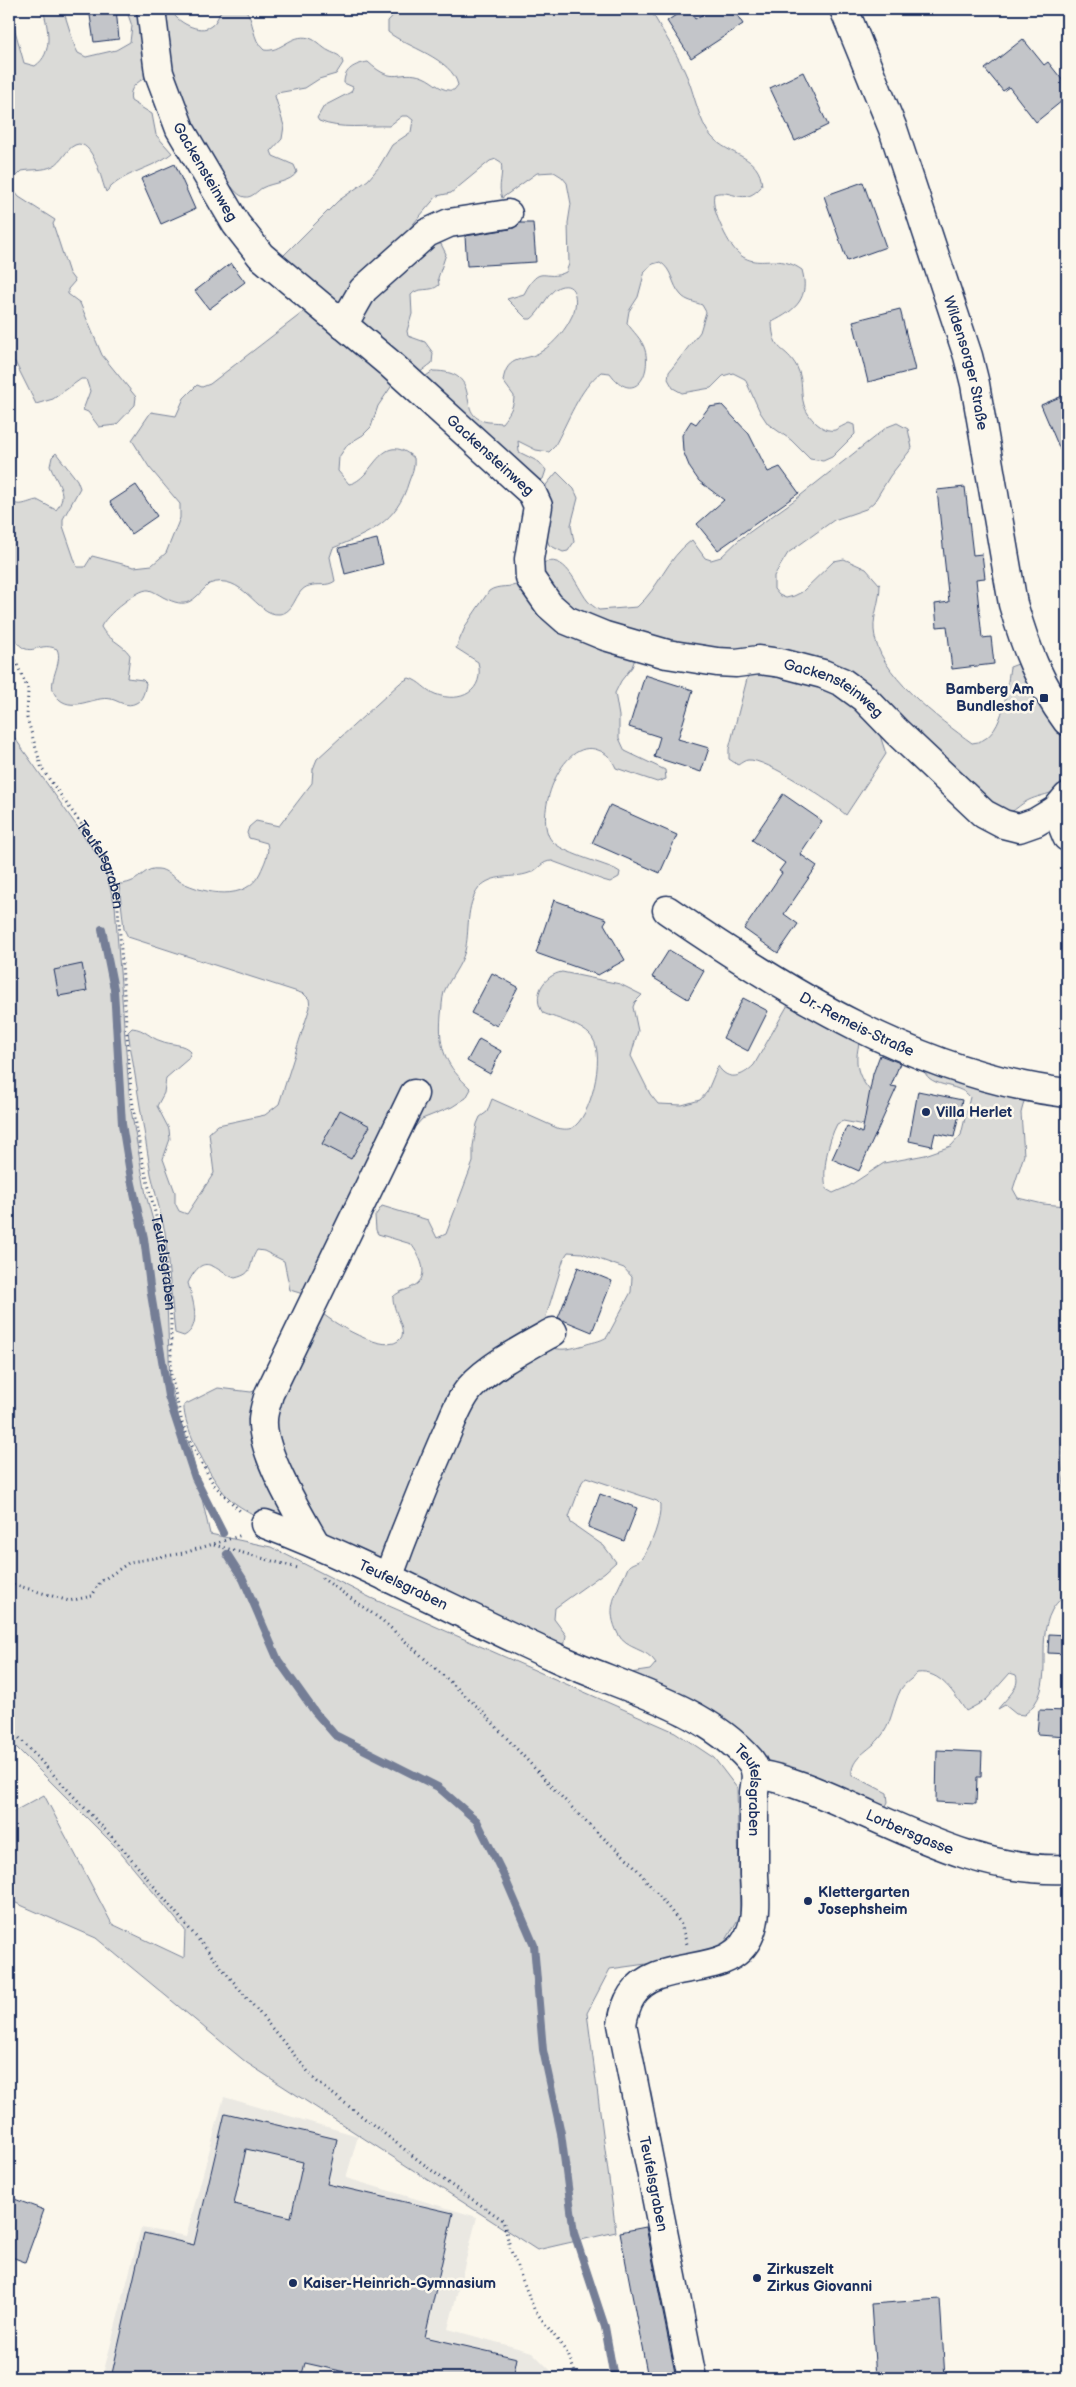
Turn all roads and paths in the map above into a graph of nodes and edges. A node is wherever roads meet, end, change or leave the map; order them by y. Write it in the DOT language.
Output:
graph roads {
  1 [pos="151,9"];
  2 [pos="844,9"];
  3 [pos="508,214"];
  4 [pos="343,325"];
  5 [pos="9,647"];
  6 [pos="1067,721"];
  7 [pos="1062,803"];
  8 [pos="1067,838"];
  9 [pos="666,910"];
  10 [pos="414,1094"];
  11 [pos="1067,1094"];
  12 [pos="553,1332"];
  13 [pos="265,1524"];
  14 [pos="316,1543"];
  15 [pos="214,1545"];
  16 [pos="307,1571"];
  17 [pos="315,1575"];
  18 [pos="388,1578"];
  19 [pos="9,1583"];
  20 [pos="9,1727"];
  21 [pos="757,1774"];
  22 [pos="1067,1869"];
  23 [pos="687,1969"];
  24 [pos="577,2378"];
  25 [pos="692,2378"];
  1 -- 4 [label="street, Gackensteinweg"];
  2 -- 6 [label="street, Wildensorger Straße"];
  3 -- 4 [label="street"];
  4 -- 7 [label="street, Gackensteinweg"];
  5 -- 13 [label="path, Teufelsgraben"];
  7 -- 8 [label="street, Gackensteinweg"];
  9 -- 11 [label="street, Dr.-Remeis-Straße"];
  10 -- 14 [label="street"];
  12 -- 18 [label="street"];
  13 -- 14 [label="street, Teufelsgraben"];
  13 -- 15 [label="path"];
  14 -- 18 [label="street, Teufelsgraben"];
  15 -- 16 [label="path"];
  15 -- 19 [label="path"];
  17 -- 23 [label="path"];
  18 -- 21 [label="street, Teufelsgraben"];
  20 -- 24 [label="path"];
  21 -- 22 [label="street, Lorbersgasse"];
  21 -- 23 [label="street, Teufelsgraben"];
  23 -- 25 [label="street, Teufelsgraben"];
}
